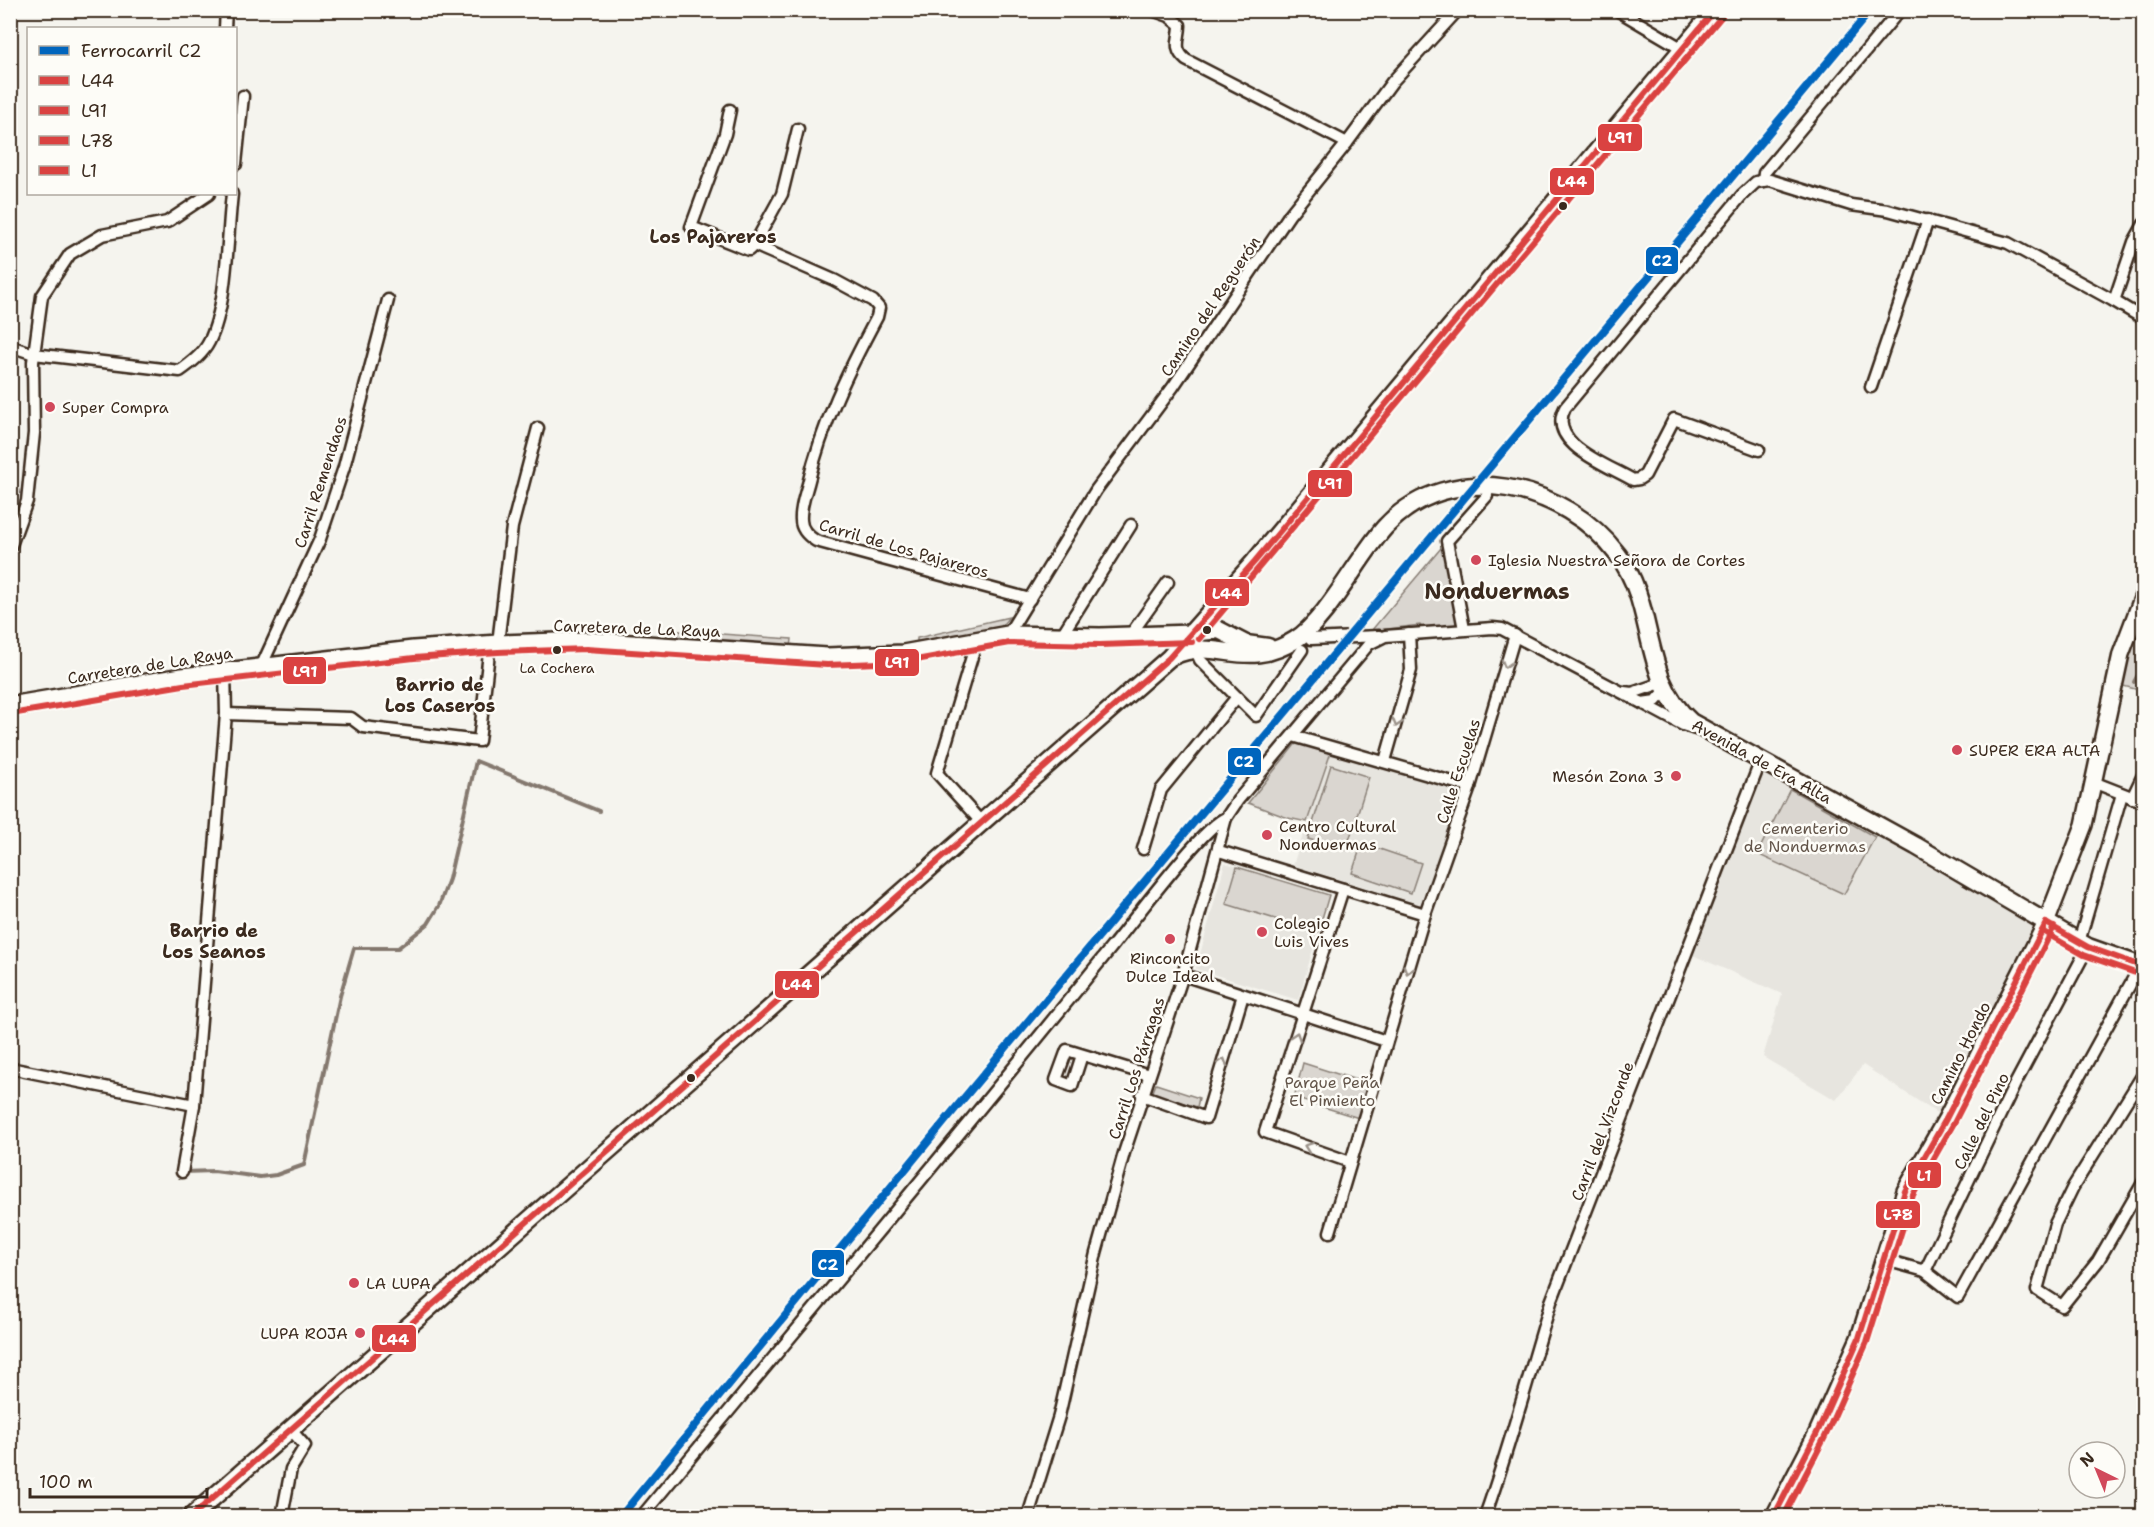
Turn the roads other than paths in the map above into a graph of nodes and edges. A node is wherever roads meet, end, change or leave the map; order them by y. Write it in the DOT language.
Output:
graph roads {
  1 [pos="226,10"];
  2 [pos="1152,10"];
  3 [pos="1458,10"];
  4 [pos="1617,10"];
  5 [pos="1715,10"];
  6 [pos="1900,10"];
  7 [pos="225,27"];
  8 [pos="1683,49"];
  9 [pos="243,96"];
  10 [pos="730,110"];
  11 [pos="798,129"];
  12 [pos="1347,143"];
  13 [pos="237,154"];
  14 [pos="1763,181"];
  15 [pos="208,195"];
  16 [pos="232,195"];
  17 [pos="1929,220"];
  18 [pos="2144,224"];
  19 [pos="754,245"];
  20 [pos="387,300"];
  21 [pos="2114,301"];
  22 [pos="2144,319"];
  23 [pos="10,346"];
  24 [pos="34,354"];
  25 [pos="1871,387"];
  26 [pos="538,428"];
  27 [pos="1759,450"];
  28 [pos="1486,496"];
  29 [pos="1131,525"];
  30 [pos="10,548"];
  31 [pos="1168,582"];
  32 [pos="2144,593"];
  33 [pos="1225,596"];
  34 [pos="1030,599"];
  35 [pos="1464,629"];
  36 [pos="1226,632"];
  37 [pos="1063,633"];
  38 [pos="1008,634"];
  39 [pos="1131,634"];
  40 [pos="1409,634"];
  41 [pos="1515,635"];
  42 [pos="1385,636"];
  43 [pos="1311,639"];
  44 [pos="977,640"];
  45 [pos="1193,641"];
  46 [pos="494,644"];
  47 [pos="1295,647"];
  48 [pos="1214,651"];
  49 [pos="261,667"];
  50 [pos="225,671"];
  51 [pos="1663,687"];
  52 [pos="1624,692"];
  53 [pos="1237,697"];
  54 [pos="1642,703"];
  55 [pos="10,705"];
  56 [pos="226,714"];
  57 [pos="1701,729"];
  58 [pos="1293,736"];
  59 [pos="1761,760"];
  60 [pos="1385,761"];
  61 [pos="2144,773"];
  62 [pos="2093,782"];
  63 [pos="1470,787"];
  64 [pos="2127,796"];
  65 [pos="2144,802"];
  66 [pos="1226,818"];
  67 [pos="982,823"];
  68 [pos="1143,849"];
  69 [pos="1219,850"];
  70 [pos="1343,889"];
  71 [pos="1425,914"];
  72 [pos="2046,923"];
  73 [pos="2083,944"];
  74 [pos="2143,964"];
  75 [pos="1183,975"];
  76 [pos="1243,995"];
  77 [pos="1304,1014"];
  78 [pos="1386,1041"];
  79 [pos="1082,1055"];
  80 [pos="10,1068"];
  81 [pos="2144,1073"];
  82 [pos="1149,1075"];
  83 [pos="1142,1095"];
  84 [pos="194,1105"];
  85 [pos="1350,1162"];
  86 [pos="182,1172"];
  87 [pos="2144,1181"];
  88 [pos="1330,1232"];
  89 [pos="1882,1259"];
  90 [pos="1925,1271"];
  91 [pos="291,1430"];
  92 [pos="192,1516"];
  93 [pos="282,1516"];
  94 [pos="642,1516"];
  95 [pos="1028,1516"];
  96 [pos="1485,1516"];
  97 [pos="1774,1516"];
  1 -- 7 [label="street"];
  2 -- 12 [label="street"];
  3 -- 12 [label="street, Camino del Reguerón"];
  4 -- 8 [label="street"];
  5 -- 8 [label="main road"];
  6 -- 14 [label="street"];
  8 -- 33 [label="main road"];
  9 -- 13 [label="street"];
  10 -- 19 [label="street, Carril de Los Pajareros"];
  11 -- 19 [label="street"];
  12 -- 34 [label="street, Camino del Reguerón"];
  14 -- 17 [label="street"];
  14 -- 27 [label="street"];
  15 -- 24 [label="street"];
  16 -- 24 [label="street"];
  17 -- 21 [label="street"];
  17 -- 25 [label="street"];
  18 -- 21 [label="street"];
  19 -- 34 [label="street, Carril de Los Pajareros"];
  20 -- 49 [label="street, Carril Remendaos"];
  21 -- 22 [label="street"];
  23 -- 24 [label="street"];
  24 -- 30 [label="street"];
  26 -- 46 [label="street"];
  28 -- 35 [label="street"];
  29 -- 37 [label="street"];
  31 -- 39 [label="street"];
  32 -- 62 [label="main road, Camino Hondo"];
  33 -- 36 [label="main road"];
  33 -- 45 [label="main road"];
  34 -- 38 [label="street, Camino del Reguerón"];
  35 -- 40 [label="street"];
  35 -- 41 [label="street"];
  36 -- 45 [label="main road"];
  36 -- 47 [label="main road"];
  36 -- 48 [label="street"];
  37 -- 38 [label="main road, Carretera de La Raya"];
  37 -- 39 [label="main road, Carretera de La Raya"];
  38 -- 44 [label="main road, Carretera de La Raya"];
  39 -- 45 [label="main road, Carretera de La Raya"];
  40 -- 42 [label="street"];
  40 -- 60 [label="street, one-way"];
  41 -- 52 [label="street"];
  41 -- 63 [label="street, Calle Escuelas, one-way"];
  42 -- 43 [label="street"];
  42 -- 58 [label="street, Carril Los Párragas"];
  44 -- 46 [label="main road, Carretera de La Raya"];
  44 -- 67 [label="street"];
  45 -- 48 [label="main road"];
  45 -- 53 [label="street"];
  45 -- 67 [label="main road"];
  46 -- 49 [label="main road, Carretera de La Raya"];
  46 -- 56 [label="street"];
  47 -- 48 [label="main road, Avenida de Era Alta"];
  47 -- 51 [label="main road, Avenida de Era Alta"];
  47 -- 53 [label="street"];
  49 -- 50 [label="main road, Carretera de La Raya"];
  50 -- 55 [label="main road, Carretera de La Raya"];
  50 -- 56 [label="street"];
  51 -- 52 [label="street"];
  51 -- 54 [label="street"];
  51 -- 57 [label="main road, Avenida de Era Alta"];
  52 -- 54 [label="street"];
  53 -- 68 [label="street"];
  54 -- 57 [label="street"];
  56 -- 84 [label="street"];
  57 -- 59 [label="main road, Avenida de Era Alta"];
  58 -- 60 [label="street"];
  58 -- 66 [label="street, Carril Los Párragas"];
  59 -- 72 [label="main road, Avenida de Era Alta"];
  59 -- 96 [label="street, Carril del Vizconde"];
  60 -- 63 [label="street"];
  61 -- 64 [label="street, Calle del Pino"];
  62 -- 64 [label="street"];
  62 -- 72 [label="main road, Camino Hondo"];
  63 -- 71 [label="street, Calle Escuelas"];
  64 -- 65 [label="street"];
  64 -- 73 [label="street, Calle del Pino"];
  66 -- 69 [label="street, Carril Los Párragas"];
  66 -- 94 [label="street"];
  67 -- 91 [label="main road"];
  69 -- 70 [label="street"];
  69 -- 75 [label="street, Carril Los Párragas"];
  70 -- 71 [label="street"];
  70 -- 77 [label="street"];
  71 -- 78 [label="street, Calle Escuelas, one-way"];
  72 -- 73 [label="main road, Avenida de Era Alta"];
  72 -- 89 [label="main road, Camino Hondo"];
  73 -- 74 [label="main road, Avenida de Era Alta"];
  73 -- 90 [label="street, Calle del Pino"];
  74 -- 90 [label="street"];
  75 -- 76 [label="street"];
  75 -- 82 [label="street, Carril Los Párragas"];
  76 -- 77 [label="street"];
  83 -- 76 [label="street, one-way"];
  77 -- 78 [label="street"];
  85 -- 77 [label="street, one-way"];
  78 -- 85 [label="street, Calle Escuelas"];
  79 -- 82 [label="street"];
  80 -- 84 [label="street"];
  81 -- 87 [label="street"];
  82 -- 83 [label="street, Carril Los Párragas"];
  83 -- 95 [label="street, Carril Los Párragas"];
  84 -- 86 [label="street"];
  85 -- 88 [label="street, Calle Escuelas"];
  89 -- 90 [label="street"];
  89 -- 97 [label="main road, Camino Hondo"];
  91 -- 92 [label="main road"];
  91 -- 93 [label="street"];
}
